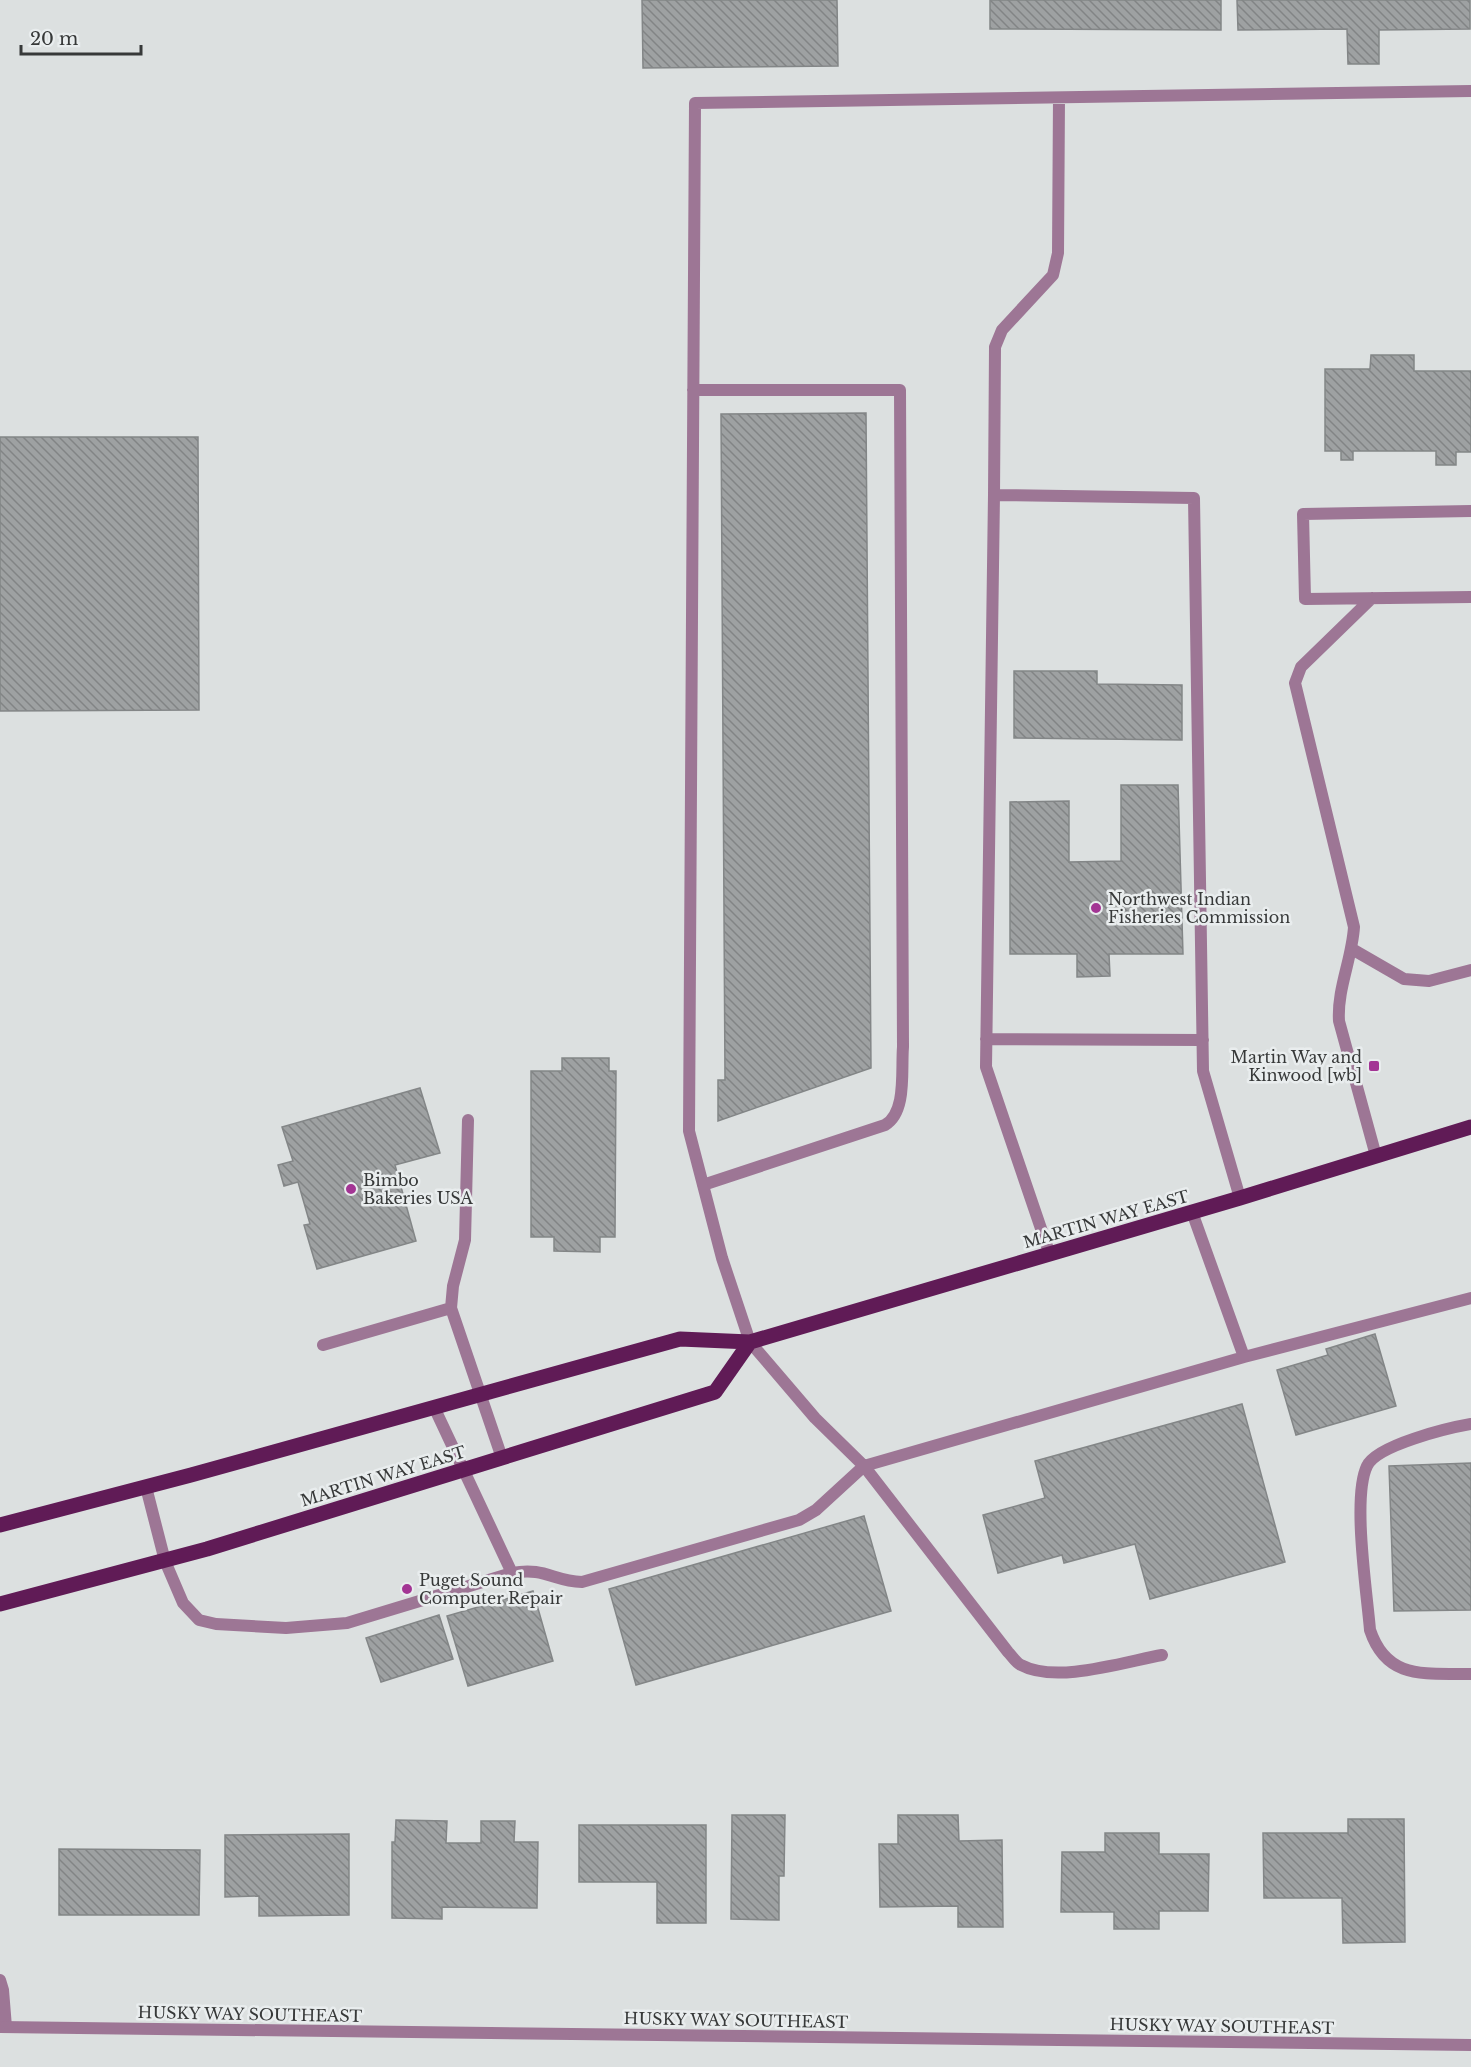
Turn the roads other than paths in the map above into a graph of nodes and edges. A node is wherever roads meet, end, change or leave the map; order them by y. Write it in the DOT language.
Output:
graph roads {
  1 [pos="1471,91"];
  2 [pos="1059,98"];
  3 [pos="693,390"];
  4 [pos="994,495"];
  5 [pos="1471,511"];
  6 [pos="1471,597"];
  7 [pos="1372,598"];
  8 [pos="1352,949"];
  9 [pos="1471,970"];
  10 [pos="987,1039"];
  11 [pos="1203,1040"];
  12 [pos="468,1120"];
  13 [pos="1471,1127"];
  14 [pos="1376,1156"];
  15 [pos="703,1185"];
  16 [pos="1240,1198"];
  17 [pos="1192,1212"];
  18 [pos="1050,1255"];
  19 [pos="1471,1298"];
  20 [pos="451,1308"];
  21 [pos="750,1342"];
  22 [pos="323,1345"];
  23 [pos="1244,1357"];
  24 [pos="479,1395"];
  25 [pos="434,1407"];
  26 [pos="1471,1424"];
  27 [pos="502,1458"];
  28 [pos="864,1466"];
  29 [pos="462,1471"];
  30 [pos="146,1487"];
  31 [pos="0,1525"];
  32 [pos="165,1560"];
  33 [pos="512,1573"];
  34 [pos="0,1604"];
  35 [pos="1162,1655"];
  36 [pos="1471,1674"];
  37 [pos="0,1980"];
  38 [pos="3,2027"];
  39 [pos="1471,2045"];
  1 -- 2 [label="street"];
  2 -- 3 [label="street"];
  2 -- 4 [label="street"];
  3 -- 15 [label="street"];
  3 -- 15 [label="street"];
  4 -- 10 [label="street"];
  4 -- 11 [label="street"];
  5 -- 7 [label="street"];
  6 -- 7 [label="street"];
  7 -- 8 [label="street"];
  8 -- 9 [label="street"];
  8 -- 14 [label="street"];
  10 -- 11 [label="street"];
  10 -- 18 [label="street"];
  11 -- 16 [label="street"];
  12 -- 20 [label="street"];
  13 -- 14 [label="main road, MARTIN WAY EAST"];
  14 -- 16 [label="main road, MARTIN WAY EAST"];
  15 -- 21 [label="street"];
  16 -- 17 [label="main road, MARTIN WAY EAST"];
  17 -- 18 [label="main road, MARTIN WAY EAST"];
  17 -- 23 [label="street"];
  18 -- 21 [label="main road, MARTIN WAY EAST"];
  19 -- 23 [label="street"];
  20 -- 22 [label="street"];
  20 -- 24 [label="street"];
  21 -- 24 [label="main road, MARTIN WAY EAST"];
  21 -- 27 [label="main road, MARTIN WAY EAST"];
  21 -- 28 [label="street"];
  23 -- 28 [label="street"];
  24 -- 25 [label="main road, MARTIN WAY EAST"];
  24 -- 27 [label="street"];
  25 -- 29 [label="street"];
  25 -- 30 [label="main road, MARTIN WAY EAST"];
  26 -- 36 [label="street"];
  27 -- 29 [label="main road, MARTIN WAY EAST"];
  28 -- 33 [label="street"];
  28 -- 35 [label="street"];
  29 -- 32 [label="main road, MARTIN WAY EAST"];
  29 -- 33 [label="street"];
  30 -- 31 [label="main road, MARTIN WAY EAST"];
  30 -- 32 [label="street"];
  32 -- 33 [label="street"];
  32 -- 34 [label="main road, MARTIN WAY EAST"];
  37 -- 38 [label="street"];
  38 -- 39 [label="street, HUSKY WAY SOUTHEAST"];
}
